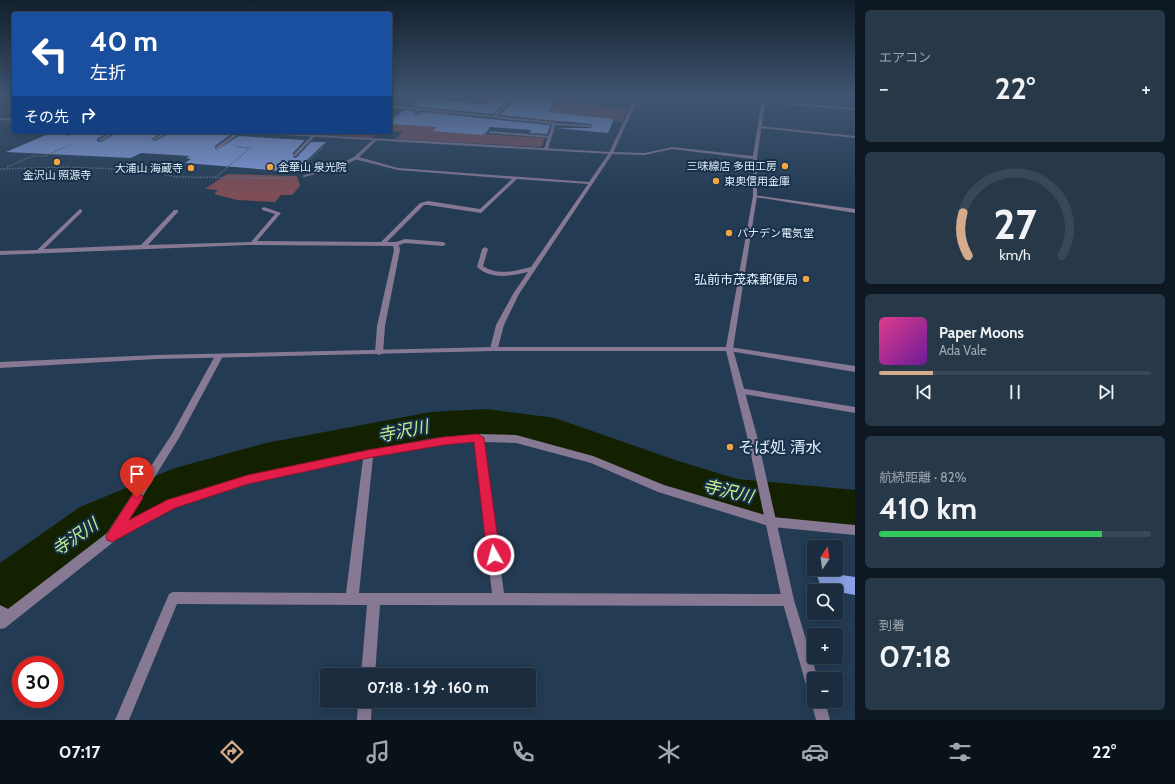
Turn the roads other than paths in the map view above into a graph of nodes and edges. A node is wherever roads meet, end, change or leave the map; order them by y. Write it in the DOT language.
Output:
graph roads {
  1 [pos="552,131"];
  2 [pos="621,131"];
  3 [pos="759,131"];
  4 [pos="794,131"];
  5 [pos="490,132"];
  6 [pos="111,134"];
  7 [pos="165,134"];
  8 [pos="237,134"];
  9 [pos="286,134"];
  10 [pos="313,136"];
  11 [pos="550,136"];
  12 [pos="855,137"];
  13 [pos="154,139"];
  14 [pos="376,139"];
  15 [pos="100,140"];
  16 [pos="218,146"];
  17 [pos="546,149"];
  18 [pos="611,153"];
  19 [pos="295,155"];
  20 [pos="356,158"];
  21 [pos="755,158"];
  22 [pos="304,176"];
  23 [pos="516,178"];
  24 [pos="590,183"];
  25 [pos="755,196"];
  26 [pos="264,209"];
  27 [pos="80,211"];
  28 [pos="176,211"];
  29 [pos="855,211"];
  30 [pos="253,243"];
  31 [pos="382,244"];
  32 [pos="396,244"];
  33 [pos="443,244"];
  34 [pos="143,247"];
  35 [pos="485,249"];
  36 [pos="38,252"];
  37 [pos="0,253"];
  38 [pos="532,269"];
  39 [pos="494,349"];
  40 [pos="729,349"];
  41 [pos="379,353"];
  42 [pos="219,356"];
  43 [pos="0,365"];
  44 [pos="855,369"];
  45 [pos="740,391"];
  46 [pos="855,410"];
  47 [pos="478,438"];
  48 [pos="368,454"];
  49 [pos="771,518"];
  50 [pos="855,530"];
  51 [pos="112,536"];
  52 [pos="352,598"];
  53 [pos="374,598"];
  54 [pos="499,599"];
  55 [pos="788,600"];
  56 [pos="2,617"];
  57 [pos="369,668"];
  58 [pos="809,672"];
  59 [pos="365,708"];
  60 [pos="820,708"];
  61 [pos="122,720"];
  62 [pos="364,720"];
  63 [pos="823,720"];
  1 -- 11 [label="street"];
  2 -- 18 [label="street"];
  3 -- 21 [label="street"];
  4 -- 12 [label="street"];
  5 -- 11 [label="street"];
  6 -- 15 [label="street"];
  7 -- 13 [label="street"];
  8 -- 16 [label="street"];
  9 -- 10 [label="street"];
  10 -- 14 [label="street"];
  10 -- 19 [label="street"];
  11 -- 17 [label="street"];
  14 -- 17 [label="street"];
  14 -- 20 [label="street"];
  17 -- 18 [label="street"];
  18 -- 21 [label="street"];
  18 -- 24 [label="street"];
  20 -- 22 [label="street"];
  20 -- 23 [label="street"];
  21 -- 25 [label="street"];
  23 -- 24 [label="street"];
  23 -- 31 [label="street"];
  24 -- 38 [label="street"];
  25 -- 29 [label="street"];
  25 -- 40 [label="street"];
  26 -- 30 [label="street"];
  27 -- 36 [label="street"];
  28 -- 34 [label="street"];
  30 -- 31 [label="street"];
  30 -- 34 [label="street"];
  31 -- 32 [label="street"];
  32 -- 33 [label="street"];
  32 -- 41 [label="street"];
  34 -- 36 [label="street"];
  35 -- 38 [label="street"];
  36 -- 37 [label="street"];
  38 -- 39 [label="street"];
  39 -- 40 [label="street"];
  39 -- 41 [label="street"];
  40 -- 44 [label="street"];
  40 -- 45 [label="street"];
  41 -- 42 [label="street"];
  42 -- 43 [label="street"];
  42 -- 51 [label="street"];
  45 -- 46 [label="street"];
  45 -- 49 [label="street"];
  47 -- 48 [label="street"];
  47 -- 49 [label="street"];
  47 -- 54 [label="street"];
  48 -- 51 [label="street"];
  48 -- 52 [label="street"];
  49 -- 50 [label="street"];
  49 -- 55 [label="street"];
  51 -- 56 [label="street"];
  52 -- 53 [label="street"];
  52 -- 61 [label="street"];
  53 -- 54 [label="street"];
  53 -- 57 [label="street"];
  54 -- 55 [label="street"];
  55 -- 58 [label="street"];
  59 -- 62 [label="street"];
  60 -- 63 [label="street"];
}
